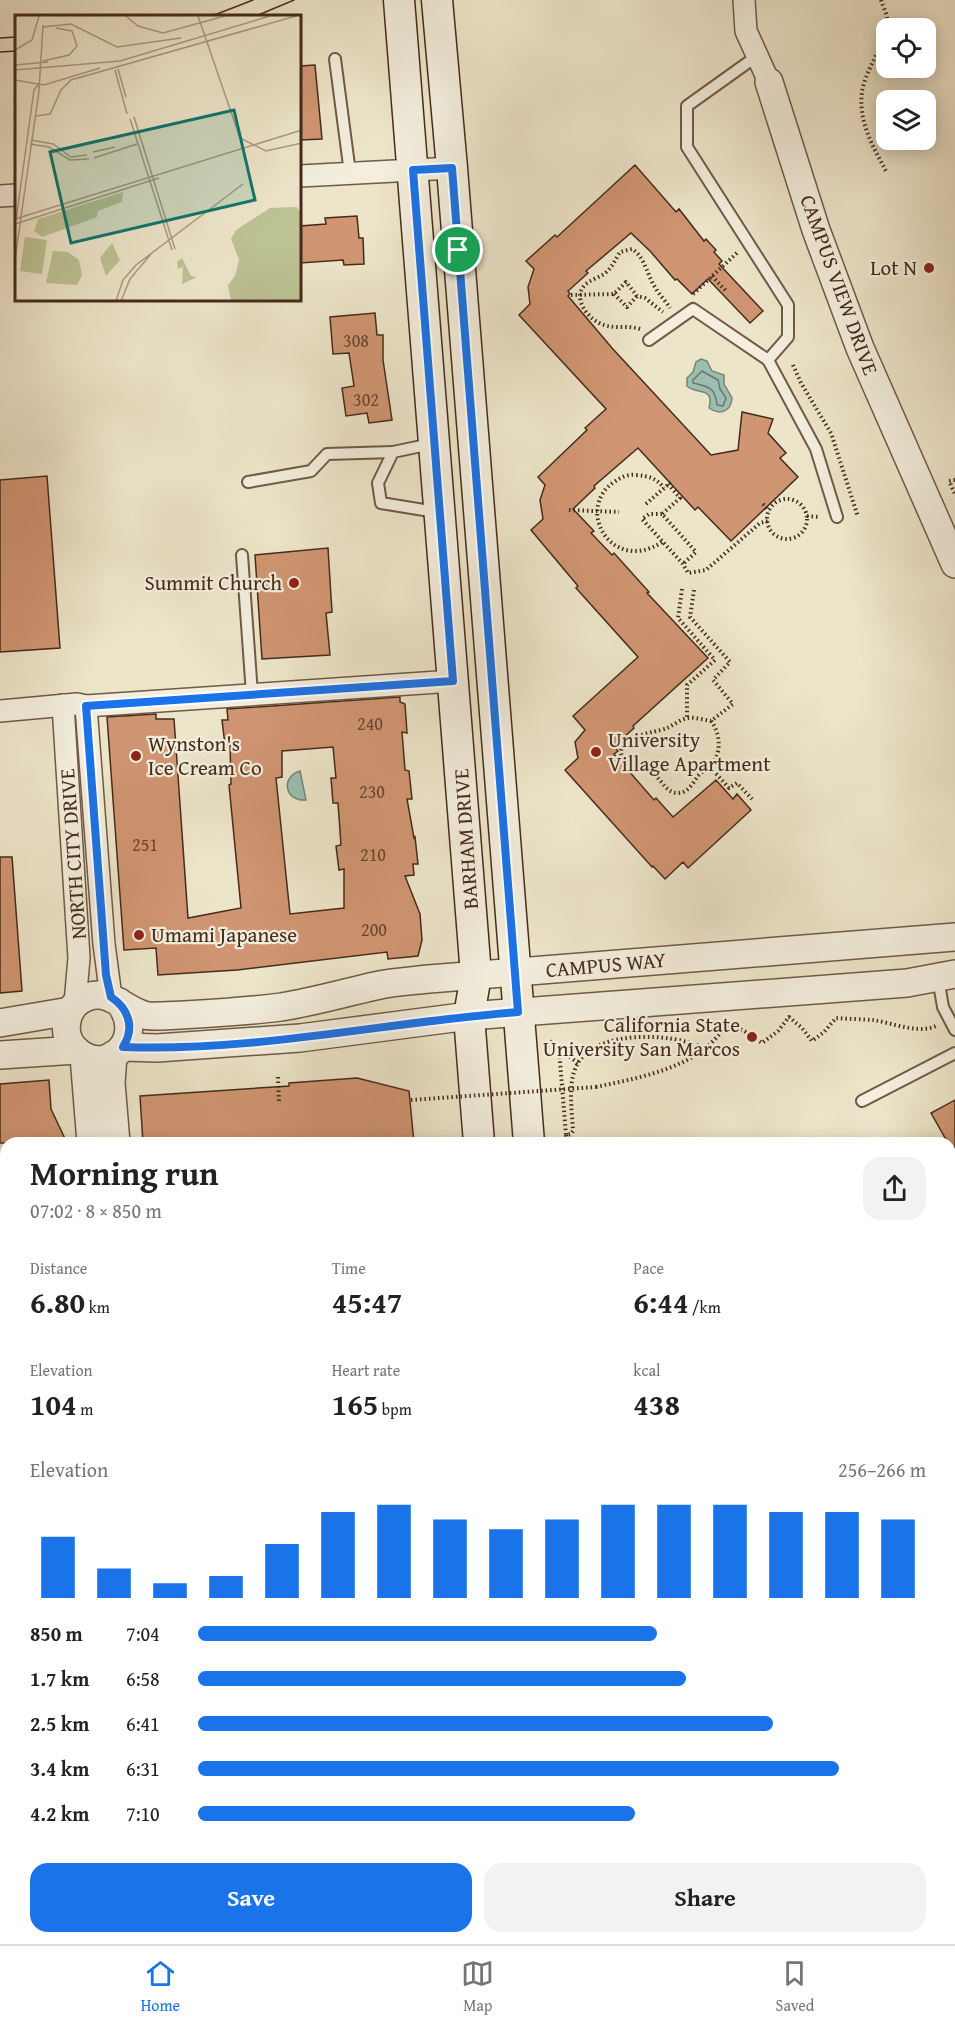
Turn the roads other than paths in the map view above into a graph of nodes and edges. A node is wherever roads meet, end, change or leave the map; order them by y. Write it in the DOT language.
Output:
graph roads {
  1 [pos="399,0"];
  2 [pos="436,0"];
  3 [pos="744,0"];
  4 [pos="757,56"];
  5 [pos="335,59"];
  6 [pos="769,82"];
  7 [pos="452,168"];
  8 [pos="413,170"];
  9 [pos="350,173"];
  10 [pos="302,176"];
  11 [pos="15,195"];
  12 [pos="0,196"];
  13 [pos="647,335"];
  14 [pos="768,360"];
  15 [pos="434,444"];
  16 [pos="393,452"];
  17 [pos="248,482"];
  18 [pos="440,513"];
  19 [pos="837,517"];
  20 [pos="242,555"];
  21 [pos="955,564"];
  22 [pos="454,692"];
  23 [pos="252,694"];
  24 [pos="63,705"];
  25 [pos="86,706"];
  26 [pos="0,711"];
  27 [pos="955,937"];
  28 [pos="515,972"];
  29 [pos="476,975"];
  30 [pos="946,976"];
  31 [pos="115,1000"];
  32 [pos="72,1007"];
  33 [pos="518,1012"];
  34 [pos="469,1016"];
  35 [pos="0,1023"];
  36 [pos="955,1030"];
  37 [pos="118,1051"];
  38 [pos="80,1053"];
  39 [pos="955,1053"];
  40 [pos="0,1055"];
  41 [pos="862,1101"];
  42 [pos="90,1137"];
  43 [pos="116,1137"];
  44 [pos="479,1137"];
  45 [pos="528,1137"];
  1 -- 8 [label="main road"];
  2 -- 7 [label="main road, BARHAM DRIVE"];
  3 -- 4 [label="street, CAMPUS VIEW DRIVE"];
  4 -- 6 [label="street, CAMPUS VIEW DRIVE"];
  4 -- 14 [label="lane"];
  5 -- 9 [label="lane"];
  6 -- 21 [label="street, CAMPUS VIEW DRIVE"];
  7 -- 8 [label="street"];
  7 -- 28 [label="main road, BARHAM DRIVE"];
  8 -- 9 [label="street"];
  8 -- 15 [label="main road"];
  9 -- 10 [label="street"];
  11 -- 12 [label="street"];
  13 -- 14 [label="lane"];
  14 -- 19 [label="lane"];
  15 -- 16 [label="lane"];
  15 -- 18 [label="main road"];
  16 -- 17 [label="lane"];
  16 -- 18 [label="lane"];
  18 -- 22 [label="main road, BARHAM DRIVE"];
  20 -- 23 [label="lane"];
  22 -- 23 [label="street"];
  22 -- 29 [label="main road, BARHAM DRIVE"];
  23 -- 25 [label="street"];
  24 -- 25 [label="street"];
  24 -- 26 [label="street"];
  24 -- 32 [label="street, NORTH CITY DRIVE"];
  25 -- 31 [label="street, NORTH CITY DRIVE"];
  27 -- 28 [label="street, CAMPUS WAY"];
  28 -- 29 [label="street, CAMPUS WAY"];
  28 -- 33 [label="main road, BARHAM DRIVE"];
  29 -- 31 [label="street, CAMPUS WAY"];
  29 -- 34 [label="main road, BARHAM DRIVE"];
  30 -- 33 [label="street, CAMPUS WAY"];
  30 -- 36 [label="lane"];
  31 -- 32 [label="street"];
  31 -- 37 [label="street"];
  32 -- 35 [label="street"];
  32 -- 38 [label="street"];
  33 -- 34 [label="street, CAMPUS WAY"];
  33 -- 45 [label="main road"];
  34 -- 37 [label="street, CAMPUS WAY"];
  34 -- 44 [label="main road"];
  37 -- 38 [label="street, CAMPUS WAY"];
  37 -- 43 [label="street"];
  38 -- 40 [label="street, CAMPUS WAY"];
  38 -- 42 [label="street"];
  39 -- 41 [label="lane"];
}
